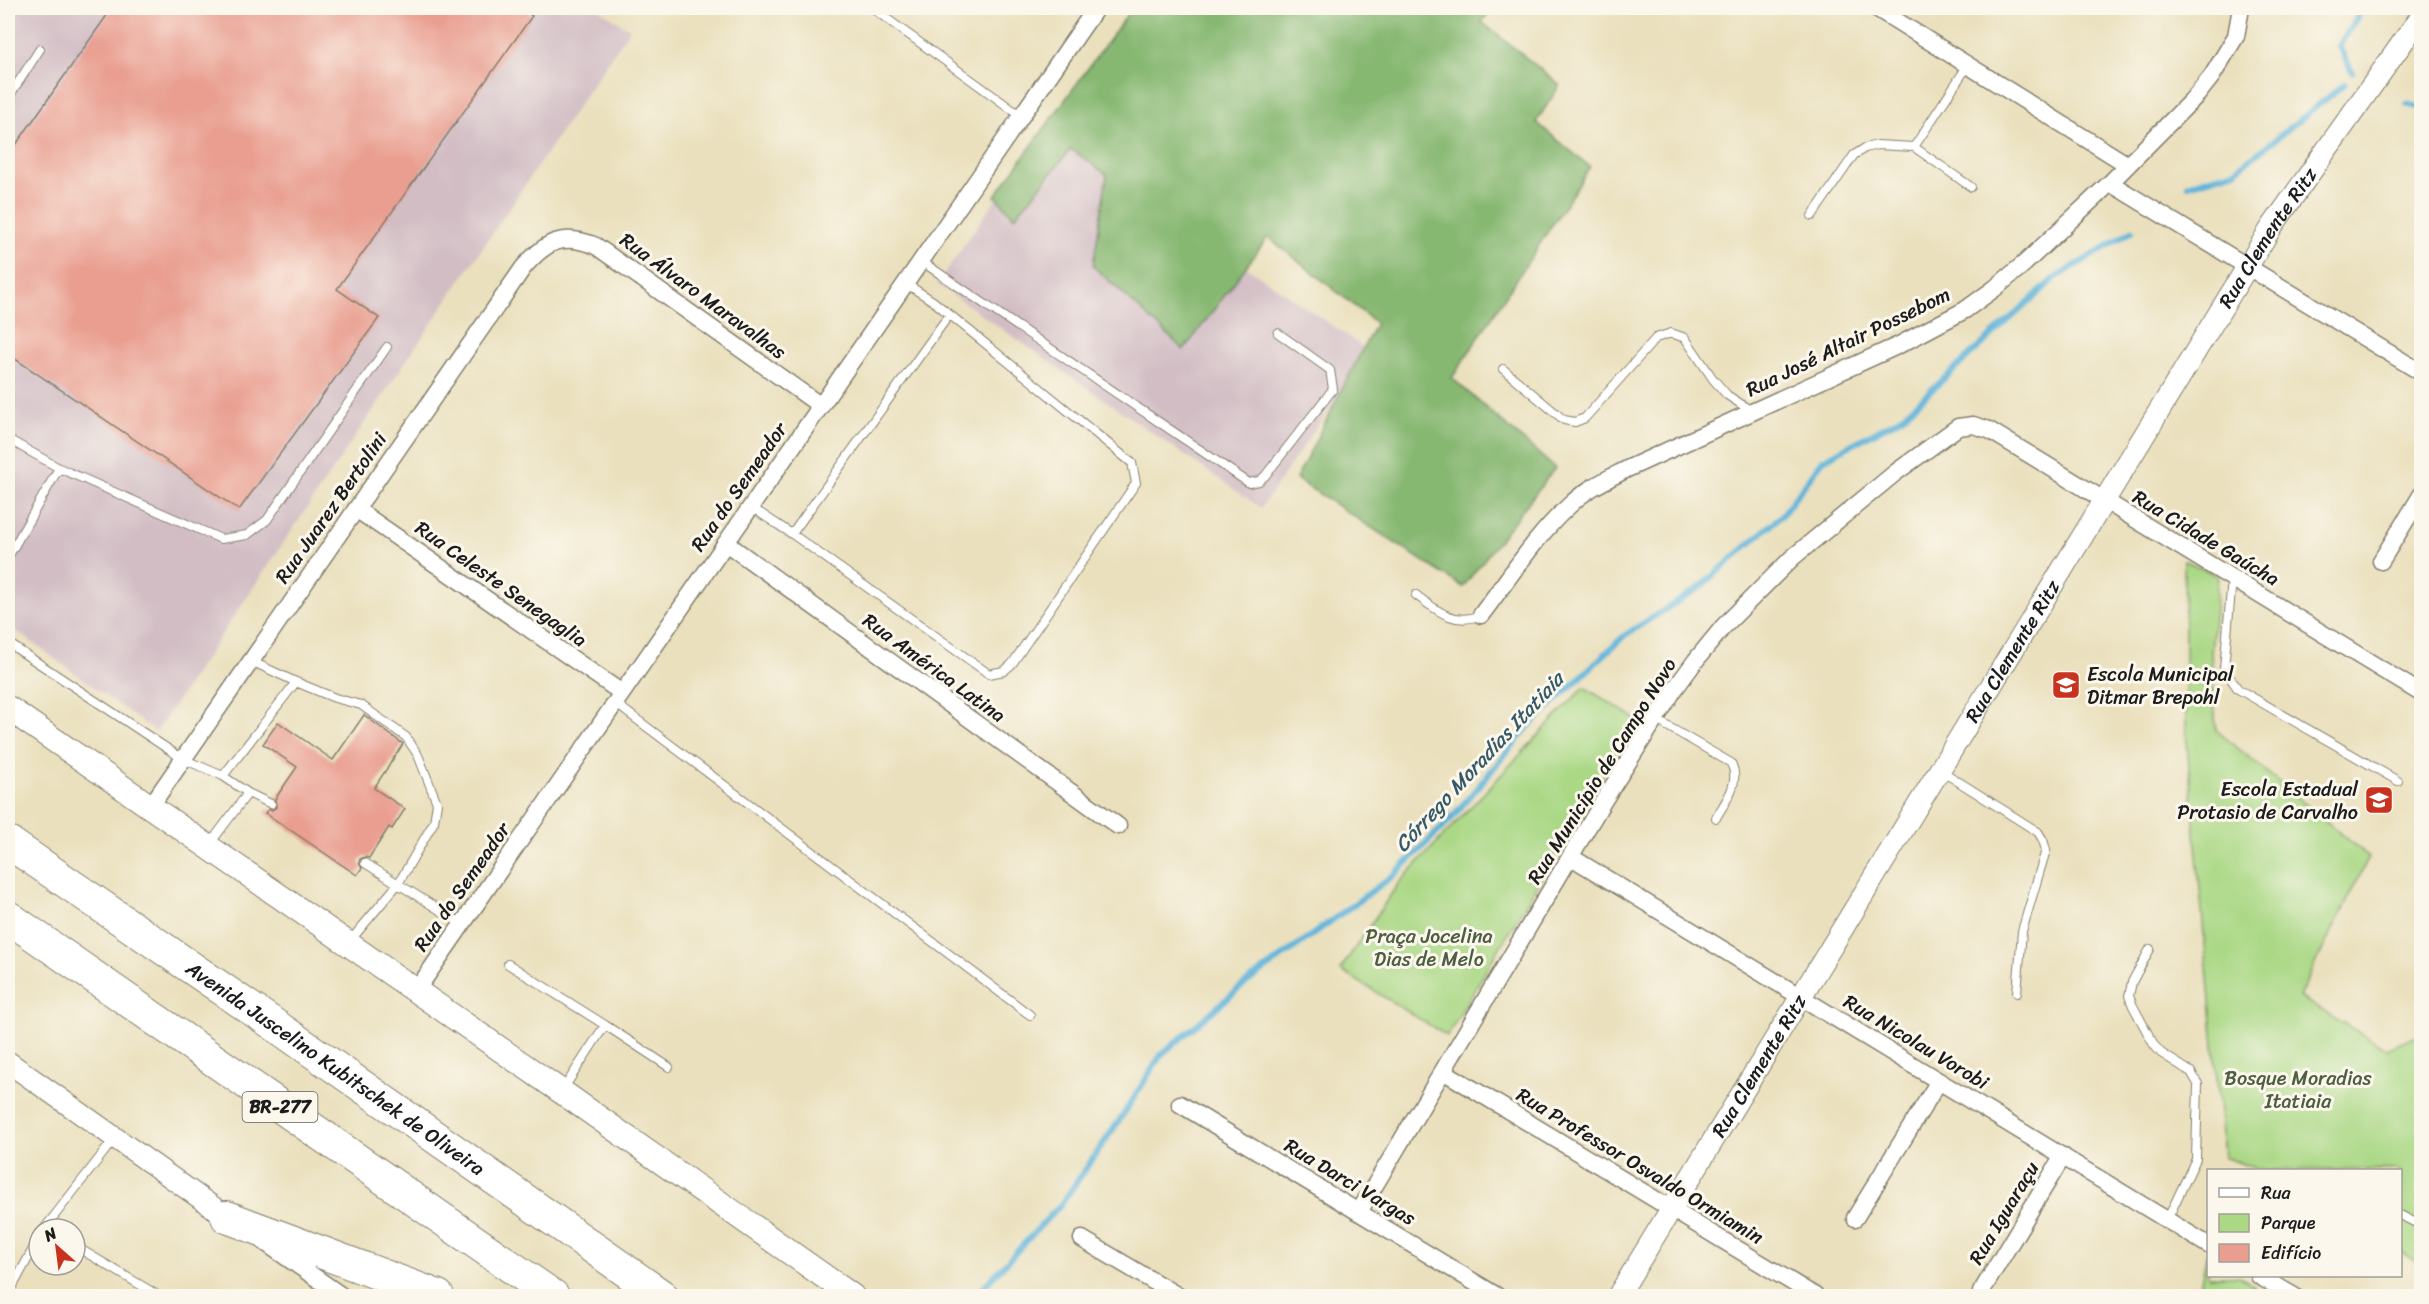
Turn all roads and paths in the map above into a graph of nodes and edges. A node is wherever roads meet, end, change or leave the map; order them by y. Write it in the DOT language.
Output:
graph roads {
  1 [pos="872,8"];
  2 [pos="1096,8"];
  3 [pos="1876,8"];
  4 [pos="2241,8"];
  5 [pos="2421,15"];
  6 [pos="40,49"];
  7 [pos="1968,65"];
  8 [pos="8,98"];
  9 [pos="1021,116"];
  10 [pos="1914,147"];
  11 [pos="2128,165"];
  12 [pos="2110,183"];
  13 [pos="1971,187"];
  14 [pos="1812,216"];
  15 [pos="554,241"];
  16 [pos="921,261"];
  17 [pos="2247,266"];
  18 [pos="905,283"];
  19 [pos="949,315"];
  20 [pos="1278,333"];
  21 [pos="387,347"];
  22 [pos="1503,369"];
  23 [pos="2421,373"];
  24 [pos="821,406"];
  25 [pos="1754,412"];
  26 [pos="1965,425"];
  27 [pos="8,439"];
  28 [pos="58,468"];
  29 [pos="2421,494"];
  30 [pos="2104,501"];
  31 [pos="751,507"];
  32 [pos="356,509"];
  33 [pos="792,534"];
  34 [pos="726,543"];
  35 [pos="8,557"];
  36 [pos="2381,561"];
  37 [pos="2232,579"];
  38 [pos="1416,596"];
  39 [pos="1481,615"];
  40 [pos="8,643"];
  41 [pos="251,661"];
  42 [pos="296,682"];
  43 [pos="2421,694"];
  44 [pos="619,698"];
  45 [pos="8,708"];
  46 [pos="1655,719"];
  47 [pos="183,759"];
  48 [pos="1940,770"];
  49 [pos="224,776"];
  50 [pos="2398,781"];
  51 [pos="248,793"];
  52 [pos="271,804"];
  53 [pos="150,807"];
  54 [pos="1716,818"];
  55 [pos="1118,826"];
  56 [pos="8,842"];
  57 [pos="207,847"];
  58 [pos="1571,857"];
  59 [pos="365,863"];
  60 [pos="398,884"];
  61 [pos="8,916"];
  62 [pos="462,924"];
  63 [pos="347,944"];
  64 [pos="2150,949"];
  65 [pos="508,964"];
  66 [pos="416,991"];
  67 [pos="2017,993"];
  68 [pos="1801,997"];
  69 [pos="1030,1015"];
  70 [pos="605,1025"];
  71 [pos="8,1062"];
  72 [pos="669,1067"];
  73 [pos="1443,1071"];
  74 [pos="1939,1081"];
  75 [pos="562,1092"];
  76 [pos="1180,1104"];
  77 [pos="115,1138"];
  78 [pos="2063,1156"];
  79 [pos="1671,1209"];
  80 [pos="1359,1212"];
  81 [pos="2402,1216"];
  82 [pos="54,1217"];
  83 [pos="227,1217"];
  84 [pos="1855,1218"];
  85 [pos="2167,1220"];
  86 [pos="2421,1226"];
  87 [pos="1082,1239"];
  88 [pos="2207,1244"];
  89 [pos="87,1253"];
  90 [pos="27,1260"];
  91 [pos="2264,1284"];
  92 [pos="1981,1292"];
  93 [pos="8,1295"];
  94 [pos="159,1296"];
  95 [pos="342,1296"];
  96 [pos="438,1296"];
  97 [pos="553,1296"];
  98 [pos="662,1296"];
  99 [pos="852,1296"];
  100 [pos="1178,1296"];
  101 [pos="1497,1296"];
  102 [pos="1618,1296"];
  103 [pos="1815,1296"];
  104 [pos="2294,1296"];
  1 -- 9 [label="lane"];
  2 -- 9 [label="street, Rua do Semeador"];
  3 -- 7 [label="street"];
  4 -- 11 [label="street, Rua José Altair Possebom"];
  5 -- 17 [label="street, Rua Clemente Ritz"];
  6 -- 8 [label="lane"];
  7 -- 10 [label="lane"];
  7 -- 11 [label="street"];
  9 -- 16 [label="street, Rua do Semeador"];
  10 -- 13 [label="lane"];
  10 -- 14 [label="lane"];
  11 -- 12 [label="street, Rua José Altair Possebom"];
  12 -- 17 [label="street"];
  12 -- 25 [label="street, Rua José Altair Possebom"];
  15 -- 24 [label="street, Rua Álvaro Maravalhas"];
  15 -- 32 [label="street, Rua Juarez Bertolini"];
  16 -- 18 [label="street, Rua do Semeador"];
  16 -- 20 [label="lane"];
  17 -- 23 [label="street"];
  17 -- 30 [label="street, Rua Clemente Ritz"];
  18 -- 19 [label="lane"];
  18 -- 24 [label="street, Rua do Semeador"];
  19 -- 33 [label="lane"];
  19 -- 33 [label="lane"];
  21 -- 28 [label="lane"];
  22 -- 25 [label="lane"];
  24 -- 31 [label="street, Rua do Semeador"];
  25 -- 39 [label="street, Rua José Altair Possebom"];
  26 -- 30 [label="street, Rua Cidade Gaúcha"];
  26 -- 46 [label="street, Rua Município de Campo Novo"];
  27 -- 28 [label="lane"];
  28 -- 35 [label="lane"];
  29 -- 36 [label="street"];
  30 -- 37 [label="street, Rua Cidade Gaúcha"];
  30 -- 48 [label="street, Rua Clemente Ritz"];
  31 -- 33 [label="lane"];
  31 -- 34 [label="street, Rua do Semeador"];
  32 -- 41 [label="street, Rua Juarez Bertolini"];
  32 -- 44 [label="street, Rua Celeste Senegaglia"];
  34 -- 44 [label="street, Rua do Semeador"];
  34 -- 55 [label="street, Rua América Latina"];
  37 -- 43 [label="street, Rua Cidade Gaúcha"];
  37 -- 50 [label="lane"];
  38 -- 39 [label="lane"];
  40 -- 47 [label="lane"];
  41 -- 42 [label="lane"];
  41 -- 47 [label="street, Rua Juarez Bertolini"];
  42 -- 49 [label="lane"];
  42 -- 60 [label="lane"];
  44 -- 62 [label="street, Rua do Semeador"];
  44 -- 69 [label="lane"];
  45 -- 53 [label="main road"];
  46 -- 54 [label="lane"];
  46 -- 58 [label="street, Rua Município de Campo Novo"];
  47 -- 49 [label="lane"];
  47 -- 53 [label="street, Rua Juarez Bertolini"];
  48 -- 67 [label="lane"];
  48 -- 68 [label="street, Rua Clemente Ritz"];
  49 -- 51 [label="lane"];
  51 -- 52 [label="lane"];
  51 -- 57 [label="lane"];
  53 -- 57 [label="main road"];
  56 -- 98 [label="highway, Avenida Juscelino Kubitschek de Oliveira"];
  57 -- 63 [label="main road"];
  58 -- 68 [label="street, Rua Nicolau Vorobi"];
  58 -- 73 [label="street, Rua Município de Campo Novo"];
  59 -- 60 [label="lane"];
  60 -- 62 [label="lane"];
  60 -- 63 [label="lane"];
  61 -- 97 [label="highway, BR-277"];
  62 -- 66 [label="street, Rua do Semeador"];
  63 -- 66 [label="main road"];
  64 -- 85 [label="lane"];
  65 -- 70 [label="lane"];
  66 -- 75 [label="main road"];
  68 -- 74 [label="street, Rua Nicolau Vorobi"];
  68 -- 79 [label="street, Rua Clemente Ritz"];
  70 -- 72 [label="lane"];
  70 -- 75 [label="lane"];
  71 -- 77 [label="street"];
  73 -- 79 [label="street, Rua Professor Osvaldo Ormiamin"];
  73 -- 80 [label="street, Rua Município de Campo Novo"];
  74 -- 78 [label="street, Rua Nicolau Vorobi"];
  74 -- 84 [label="street"];
  75 -- 99 [label="main road"];
  76 -- 80 [label="street, Rua Darci Vargas"];
  77 -- 82 [label="lane"];
  77 -- 83 [label="street"];
  78 -- 85 [label="street, Rua Nicolau Vorobi"];
  78 -- 92 [label="street, Rua Iguaraçu"];
  79 -- 102 [label="street, Rua Clemente Ritz"];
  79 -- 103 [label="street, Rua Professor Osvaldo Ormiamin"];
  80 -- 101 [label="street, Rua Darci Vargas"];
  81 -- 86 [label="lane"];
  83 -- 95 [label="street"];
  83 -- 96 [label="highway"];
  85 -- 88 [label="street, Rua Nicolau Vorobi"];
  87 -- 100 [label="street"];
  89 -- 94 [label="lane"];
  90 -- 93 [label="lane"];
  91 -- 104 [label="street"];
}
